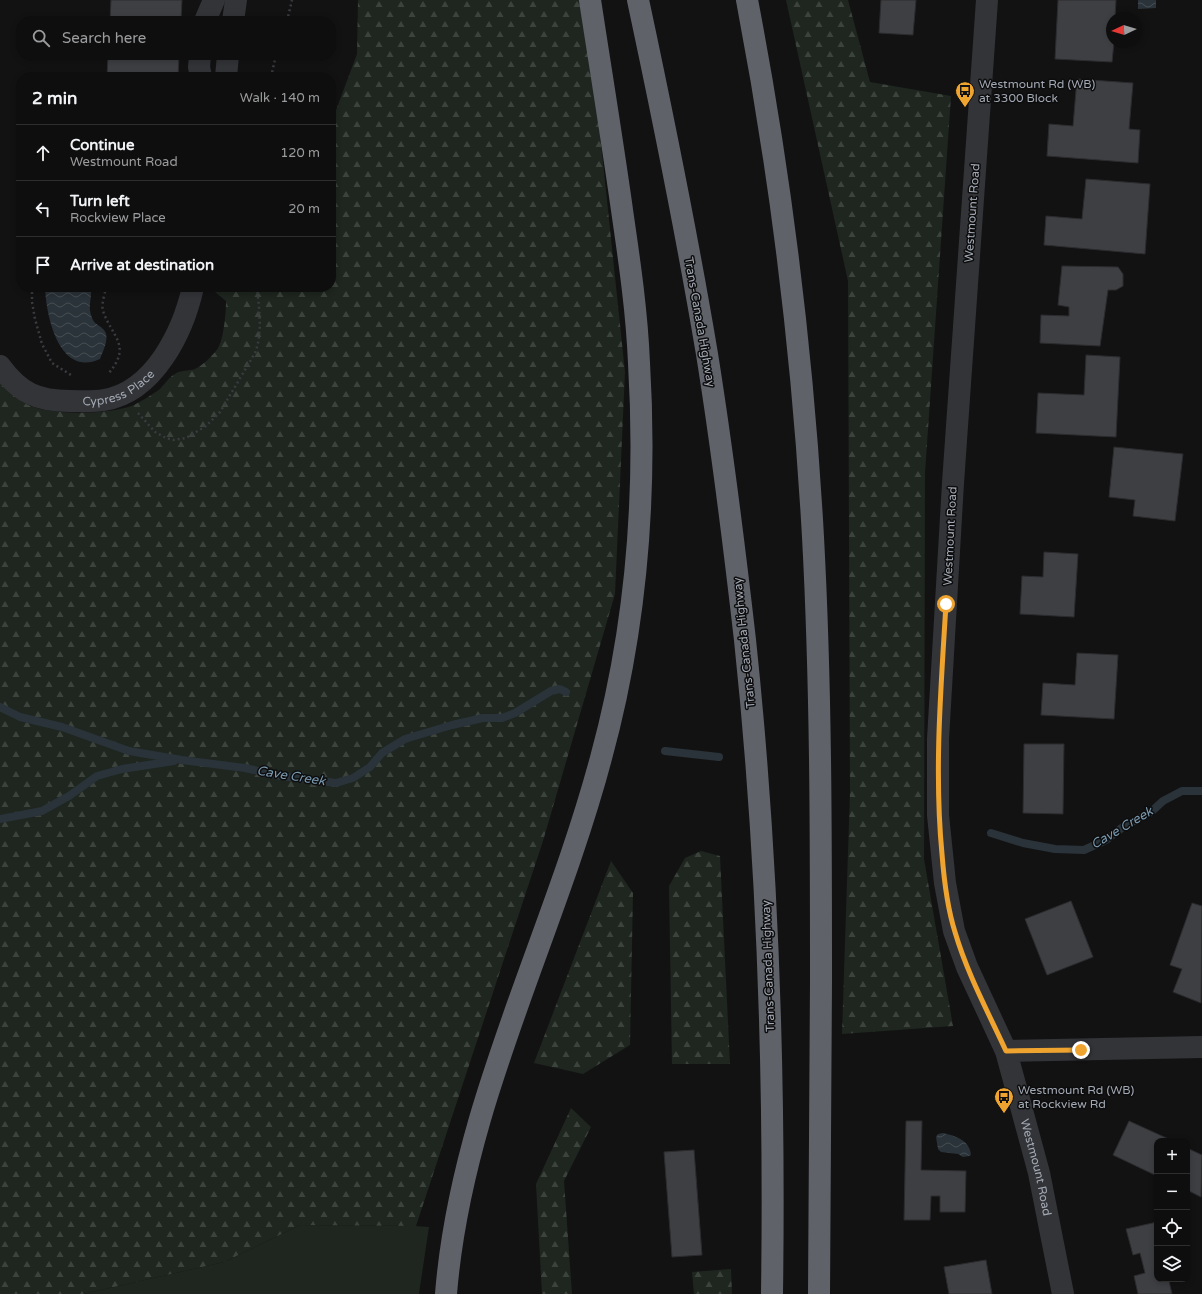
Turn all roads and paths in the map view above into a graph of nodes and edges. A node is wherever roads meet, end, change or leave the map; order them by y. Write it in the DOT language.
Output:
graph roads {
  1 [pos="292,0"];
  2 [pos="590,0"];
  3 [pos="638,0"];
  4 [pos="747,0"];
  5 [pos="986,0"];
  6 [pos="226,5"];
  7 [pos="212,16"];
  8 [pos="288,16"];
  9 [pos="200,60"];
  10 [pos="228,60"];
  11 [pos="275,60"];
  12 [pos="200,72"];
  13 [pos="226,72"];
  14 [pos="272,72"];
  15 [pos="32,292"];
  16 [pos="105,292"];
  17 [pos="190,292"];
  18 [pos="258,292"];
  19 [pos="0,366"];
  20 [pos="72,376"];
  21 [pos="107,376"];
  22 [pos="128,392"];
  23 [pos="1202,1047"];
  24 [pos="1006,1051"];
  25 [pos="819,1238"];
  26 [pos="446,1294"];
  27 [pos="772,1294"];
  28 [pos="819,1294"];
  29 [pos="823,1294"];
  30 [pos="1063,1294"];
  1 -- 8 [label="path"];
  2 -- 26 [label="highway"];
  3 -- 27 [label="highway, Trans-Canada Highway"];
  4 -- 25 [label="highway"];
  5 -- 24 [label="street, Westmount Road"];
  6 -- 7 [label="street"];
  9 -- 12 [label="street"];
  10 -- 13 [label="street"];
  11 -- 14 [label="path"];
  15 -- 20 [label="path"];
  16 -- 21 [label="path"];
  17 -- 22 [label="street, Cypress Place"];
  18 -- 22 [label="path"];
  19 -- 22 [label="street, Cypress Place"];
  23 -- 24 [label="street"];
  24 -- 30 [label="street, Westmount Road"];
  25 -- 28 [label="highway"];
  25 -- 29 [label="highway"];
}
